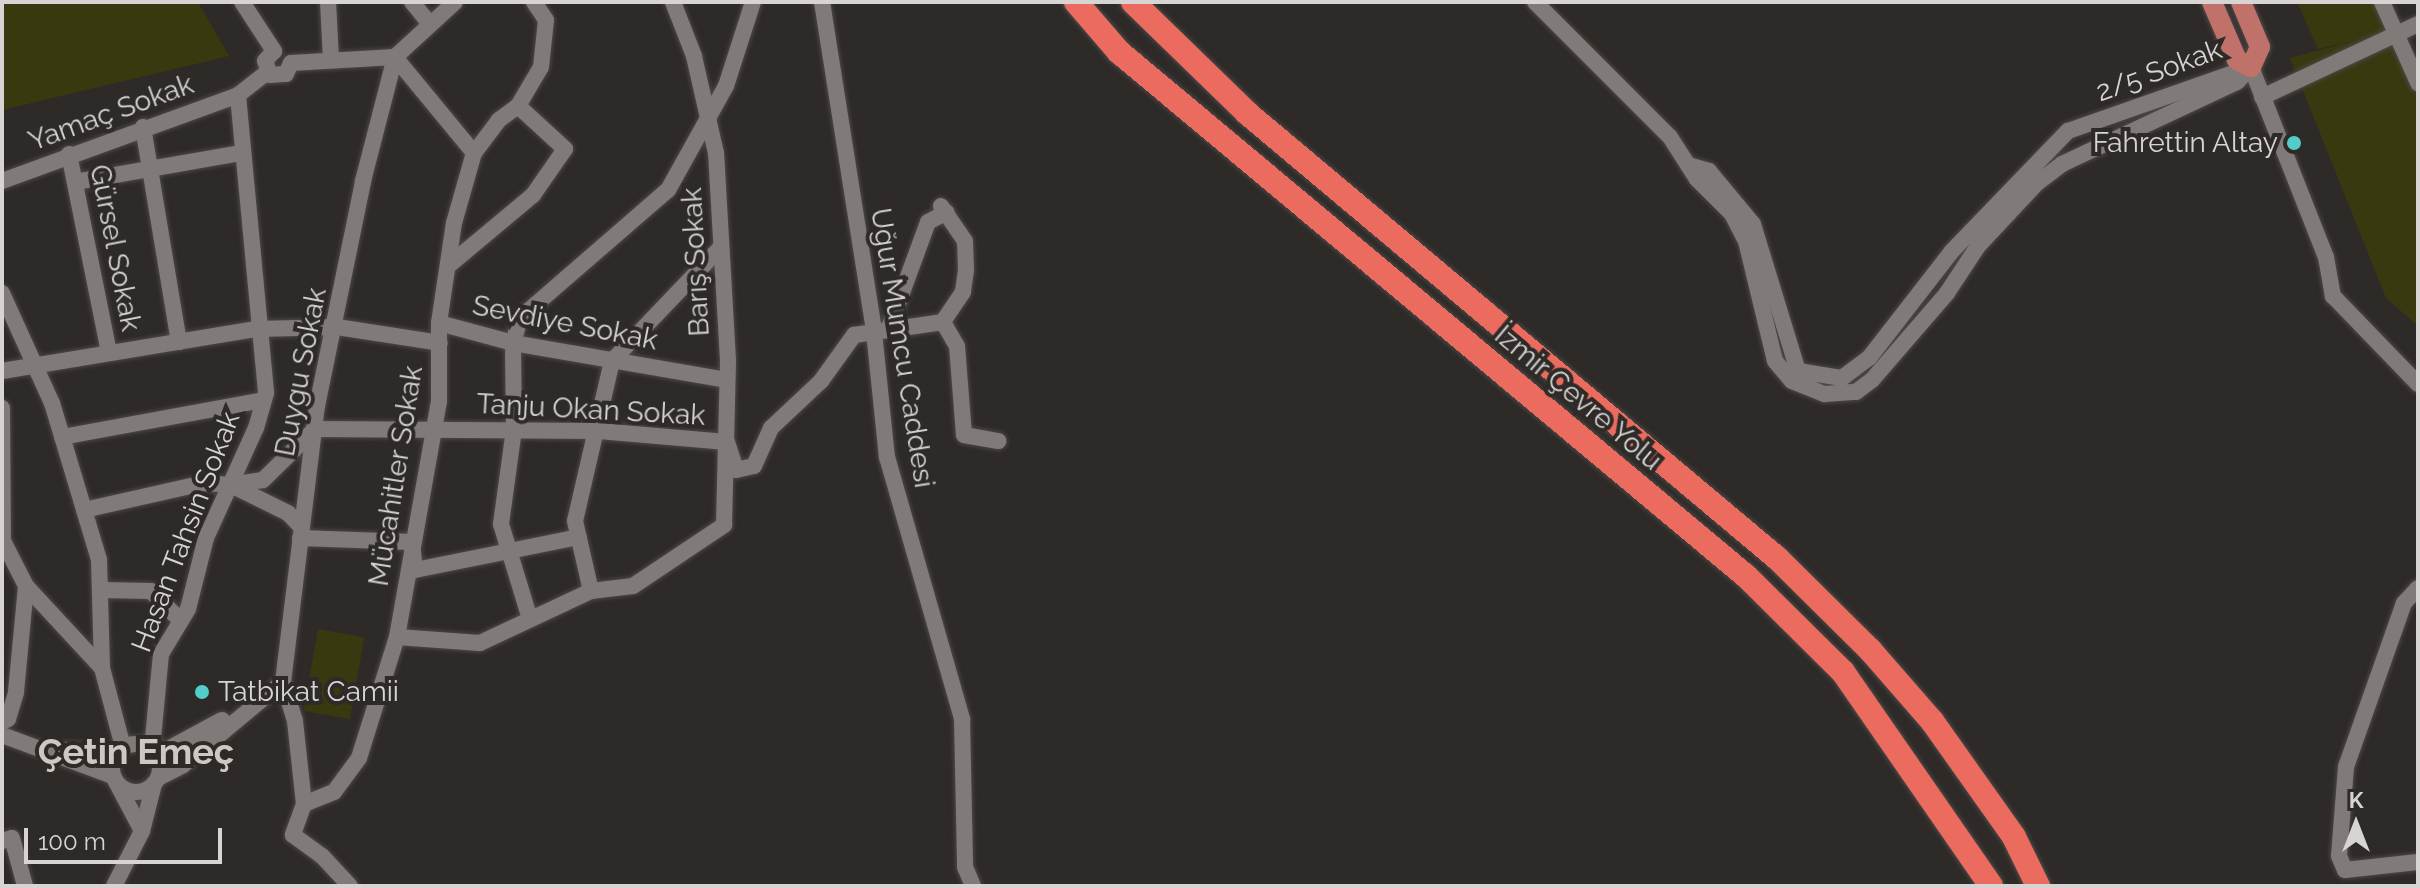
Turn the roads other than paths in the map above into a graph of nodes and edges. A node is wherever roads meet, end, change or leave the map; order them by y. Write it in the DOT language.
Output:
graph roads {
  1 [pos="242,2"];
  2 [pos="328,2"];
  3 [pos="412,2"];
  4 [pos="455,2"];
  5 [pos="534,2"];
  6 [pos="673,2"];
  7 [pos="753,2"];
  8 [pos="822,2"];
  9 [pos="1068,2"];
  10 [pos="1076,2"];
  11 [pos="1133,2"];
  12 [pos="1141,2"];
  13 [pos="1535,2"];
  14 [pos="2212,2"];
  15 [pos="2241,2"];
  16 [pos="2382,2"];
  17 [pos="430,24"];
  18 [pos="2418,24"];
  19 [pos="1161,29"];
  20 [pos="2399,33"];
  21 [pos="274,51"];
  22 [pos="1119,52"];
  23 [pos="395,57"];
  24 [pos="331,60"];
  25 [pos="291,63"];
  26 [pos="2251,67"];
  27 [pos="267,72"];
  28 [pos="2418,83"];
  29 [pos="238,95"];
  30 [pos="2262,97"];
  31 [pos="518,106"];
  32 [pos="706,120"];
  33 [pos="143,127"];
  34 [pos="242,153"];
  35 [pos="474,153"];
  36 [pos="69,154"];
  37 [pos="1688,165"];
  38 [pos="148,167"];
  39 [pos="3,178"];
  40 [pos="75,182"];
  41 [pos="719,249"];
  42 [pos="448,266"];
  43 [pos="2,293"];
  44 [pos="943,322"];
  45 [pos="439,323"];
  46 [pos="337,327"];
  47 [pos="257,329"];
  48 [pos="882,330"];
  49 [pos="179,342"];
  50 [pos="440,343"];
  51 [pos="513,343"];
  52 [pos="109,352"];
  53 [pos="612,361"];
  54 [pos="36,369"];
  55 [pos="2,371"];
  56 [pos="727,380"];
  57 [pos="2418,384"];
  58 [pos="264,400"];
  59 [pos="2,408"];
  60 [pos="2,420"];
  61 [pos="315,429"];
  62 [pos="514,429"];
  63 [pos="432,431"];
  64 [pos="599,431"];
  65 [pos="62,437"];
  66 [pos="998,441"];
  67 [pos="727,442"];
  68 [pos="231,485"];
  69 [pos="84,510"];
  70 [pos="300,532"];
  71 [pos="579,537"];
  72 [pos="3,538"];
  73 [pos="412,542"];
  74 [pos="509,552"];
  75 [pos="26,586"];
  76 [pos="2418,588"];
  77 [pos="100,590"];
  78 [pos="591,591"];
  79 [pos="530,619"];
  80 [pos="181,621"];
  81 [pos="397,637"];
  82 [pos="102,668"];
  83 [pos="283,682"];
  84 [pos="268,693"];
  85 [pos="2,722"];
  86 [pos="2,735"];
  87 [pos="37,749"];
  88 [pos="120,750"];
  89 [pos="155,752"];
  90 [pos="113,776"];
  91 [pos="156,781"];
  92 [pos="304,804"];
  93 [pos="142,831"];
  94 [pos="2,841"];
  95 [pos="2418,862"];
  96 [pos="25,886"];
  97 [pos="114,886"];
  98 [pos="350,886"];
  99 [pos="973,886"];
  100 [pos="1991,886"];
  101 [pos="2038,886"];
  1 -- 21 [label="street"];
  2 -- 24 [label="street"];
  3 -- 17 [label="street"];
  4 -- 17 [label="street"];
  5 -- 31 [label="street"];
  6 -- 32 [label="street, Barış Sokak"];
  7 -- 32 [label="street"];
  8 -- 48 [label="street, Uğur Mumcu Caddesi"];
  9 -- 22 [label="highway"];
  10 -- 22 [label="highway, İzmir Çevre Yolu"];
  11 -- 19 [label="highway, İzmir Çevre Yolu"];
  12 -- 19 [label="highway"];
  13 -- 37 [label="street, 2/5 Sokak"];
  14 -- 26 [label="main road"];
  15 -- 26 [label="main road"];
  16 -- 20 [label="street"];
  17 -- 23 [label="street"];
  18 -- 20 [label="street"];
  19 -- 101 [label="highway, İzmir Çevre Yolu"];
  20 -- 28 [label="street"];
  20 -- 30 [label="street"];
  21 -- 25 [label="street"];
  21 -- 27 [label="street"];
  22 -- 100 [label="highway, İzmir Çevre Yolu"];
  23 -- 24 [label="street"];
  23 -- 35 [label="street"];
  23 -- 46 [label="street, Duygu Sokak"];
  24 -- 25 [label="street"];
  25 -- 27 [label="street"];
  26 -- 30 [label="street"];
  26 -- 37 [label="street, 2/5 Sokak"];
  26 -- 37 [label="street, 2/5 Sokak"];
  27 -- 29 [label="street, Yamaç Sokak"];
  29 -- 33 [label="street, Yamaç Sokak"];
  29 -- 34 [label="street, Hasan Tahsin Sokak"];
  30 -- 57 [label="street"];
  31 -- 35 [label="street"];
  31 -- 42 [label="street"];
  32 -- 41 [label="street, Barış Sokak"];
  32 -- 51 [label="street"];
  33 -- 36 [label="street, Yamaç Sokak"];
  33 -- 38 [label="street"];
  34 -- 38 [label="street"];
  34 -- 47 [label="street, Hasan Tahsin Sokak"];
  35 -- 42 [label="street, Mücahitler Sokak"];
  36 -- 39 [label="street, Yamaç Sokak"];
  36 -- 40 [label="street, Gürsel Sokak"];
  38 -- 40 [label="street"];
  38 -- 49 [label="street"];
  40 -- 52 [label="street, Gürsel Sokak"];
  41 -- 53 [label="street"];
  41 -- 56 [label="street, Barış Sokak"];
  42 -- 45 [label="street, Mücahitler Sokak"];
  43 -- 54 [label="street"];
  44 -- 48 [label="street"];
  44 -- 48 [label="street"];
  44 -- 66 [label="street"];
  45 -- 50 [label="street, Mücahitler Sokak"];
  45 -- 51 [label="street, Sevdiye Sokak"];
  46 -- 47 [label="street"];
  46 -- 50 [label="street"];
  46 -- 61 [label="street, Duygu Sokak"];
  47 -- 49 [label="street"];
  47 -- 58 [label="street, Hasan Tahsin Sokak"];
  48 -- 67 [label="street, Tanju Okan Sokak"];
  48 -- 99 [label="street, Uğur Mumcu Caddesi"];
  49 -- 52 [label="street"];
  50 -- 63 [label="street, Mücahitler Sokak"];
  51 -- 53 [label="street, Sevdiye Sokak"];
  51 -- 62 [label="street"];
  52 -- 54 [label="street"];
  53 -- 56 [label="street, Sevdiye Sokak"];
  53 -- 64 [label="street"];
  54 -- 55 [label="street"];
  54 -- 65 [label="street"];
  56 -- 67 [label="street, Barış Sokak"];
  58 -- 65 [label="street"];
  58 -- 68 [label="street, Hasan Tahsin Sokak"];
  59 -- 60 [label="street"];
  60 -- 72 [label="street"];
  61 -- 63 [label="street, Tanju Okan Sokak"];
  61 -- 68 [label="street"];
  61 -- 70 [label="street, Duygu Sokak"];
  62 -- 63 [label="street, Tanju Okan Sokak"];
  62 -- 64 [label="street, Tanju Okan Sokak"];
  62 -- 74 [label="street"];
  63 -- 73 [label="street, Mücahitler Sokak"];
  64 -- 67 [label="street, Tanju Okan Sokak"];
  64 -- 71 [label="street"];
  65 -- 69 [label="street"];
  67 -- 78 [label="street, Barış Sokak"];
  68 -- 69 [label="street"];
  68 -- 70 [label="street"];
  68 -- 80 [label="street, Hasan Tahsin Sokak"];
  69 -- 77 [label="street"];
  70 -- 73 [label="street"];
  70 -- 83 [label="street, Duygu Sokak"];
  71 -- 74 [label="street"];
  71 -- 78 [label="street"];
  72 -- 75 [label="street"];
  73 -- 74 [label="street"];
  73 -- 81 [label="street, Mücahitler Sokak"];
  74 -- 79 [label="street"];
  75 -- 82 [label="street"];
  75 -- 85 [label="street"];
  76 -- 95 [label="street"];
  77 -- 80 [label="street"];
  77 -- 82 [label="street"];
  78 -- 79 [label="street"];
  79 -- 81 [label="street"];
  80 -- 89 [label="street, Hasan Tahsin Sokak"];
  81 -- 92 [label="street, Mücahitler Sokak"];
  82 -- 88 [label="street"];
  83 -- 84 [label="street"];
  83 -- 92 [label="street"];
  84 -- 89 [label="street"];
  84 -- 91 [label="street"];
  86 -- 87 [label="street"];
  87 -- 88 [label="street"];
  87 -- 90 [label="street"];
  88 -- 89 [label="street"];
  88 -- 90 [label="street"];
  89 -- 91 [label="street"];
  90 -- 91 [label="street"];
  90 -- 93 [label="street"];
  91 -- 93 [label="street"];
  92 -- 98 [label="street"];
  93 -- 97 [label="street"];
  94 -- 96 [label="street"];
}
